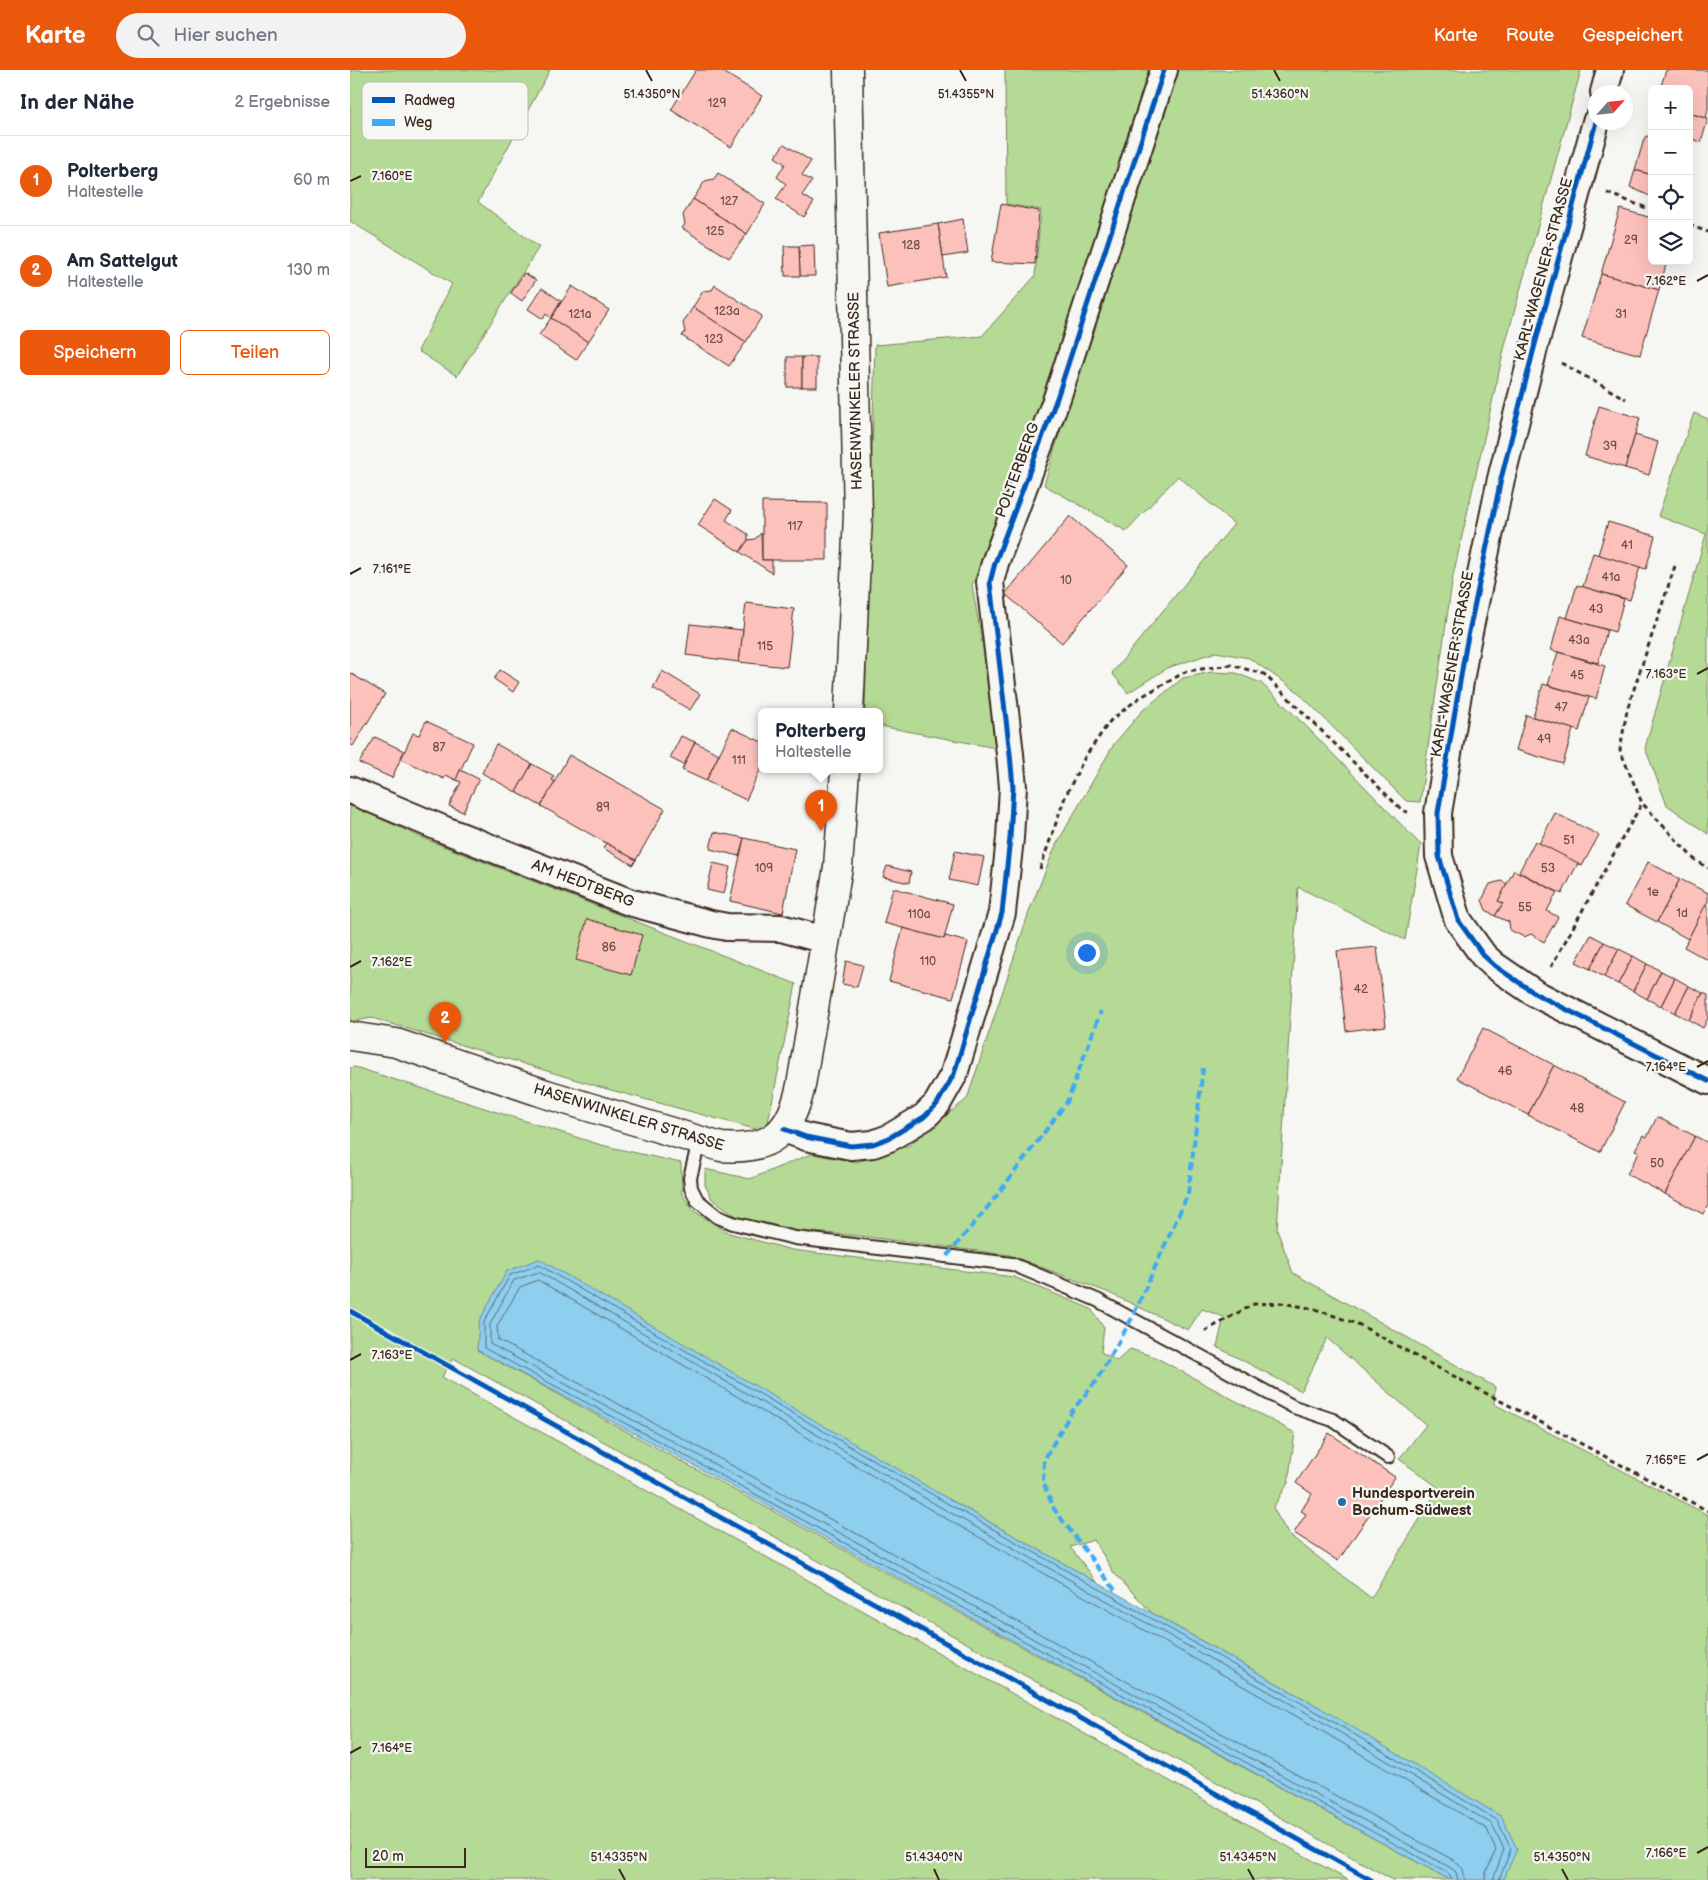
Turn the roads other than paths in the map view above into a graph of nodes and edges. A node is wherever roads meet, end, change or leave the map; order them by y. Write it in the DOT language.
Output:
graph roads {
  1 [pos="848,70"];
  2 [pos="1164,70"];
  3 [pos="1610,70"];
  4 [pos="1606,85"];
  5 [pos="1594,130"];
  6 [pos="849,708"];
  7 [pos="845,773"];
  8 [pos="350,790"];
  9 [pos="825,940"];
  10 [pos="350,1036"];
  11 [pos="1708,1081"];
  12 [pos="784,1129"];
  13 [pos="699,1141"];
  14 [pos="1388,1457"];
  1 -- 6 [label="street, HASENWINKELER STRASSE"];
  2 -- 12 [label="street, POLTERBERG"];
  3 -- 4 [label="street"];
  5 -- 11 [label="street, KARL-WAGENER-STRASSE"];
  7 -- 9 [label="street"];
  8 -- 9 [label="street, AM HEDTBERG"];
  9 -- 12 [label="street"];
  10 -- 13 [label="street, HASENWINKELER STRASSE"];
  12 -- 13 [label="street, HASENWINKELER STRASSE"];
  13 -- 14 [label="lane"];
}
